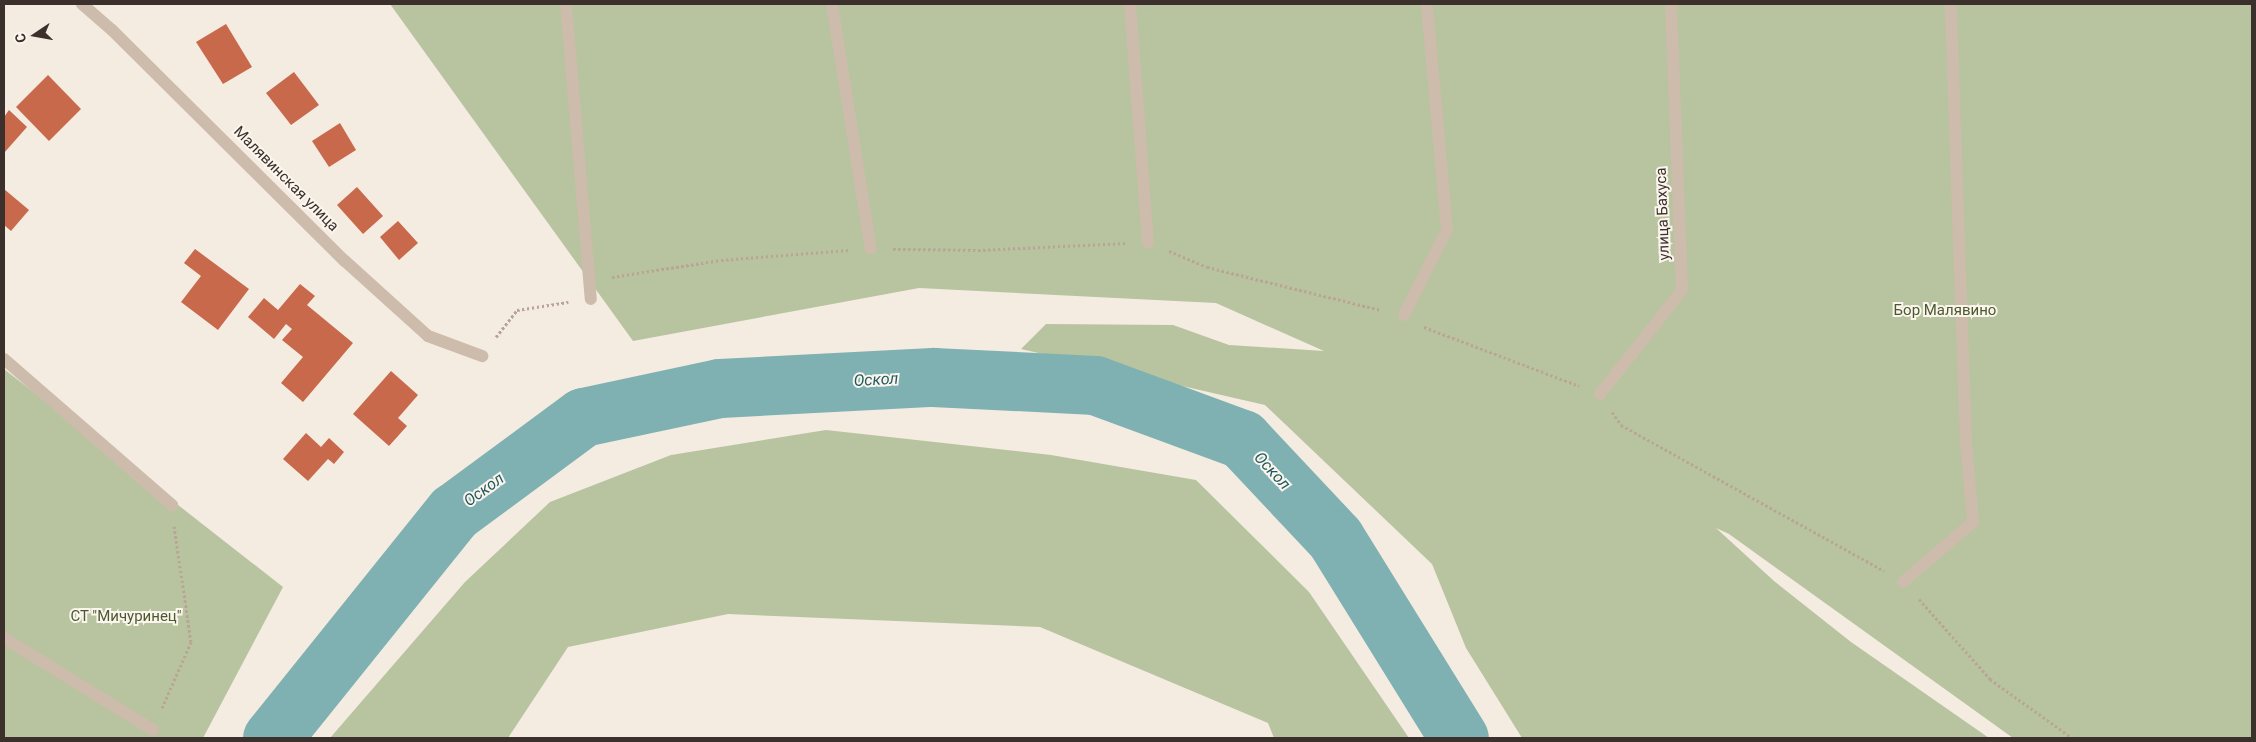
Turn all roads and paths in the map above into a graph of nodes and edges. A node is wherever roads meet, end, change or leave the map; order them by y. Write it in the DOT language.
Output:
graph roads {
  1 [pos="82,4"];
  2 [pos="566,4"];
  3 [pos="832,4"];
  4 [pos="1130,4"];
  5 [pos="1427,4"];
  6 [pos="1671,4"];
  7 [pos="1950,4"];
  8 [pos="1148,242"];
  9 [pos="871,249"];
  10 [pos="591,299"];
  11 [pos="1404,315"];
  12 [pos="482,356"];
  13 [pos="4,359"];
  14 [pos="1600,394"];
  15 [pos="172,505"];
  16 [pos="1903,582"];
  17 [pos="4,638"];
  18 [pos="153,730"];
  19 [pos="2072,738"];
  1 -- 12 [label="street, Малявинская улица"];
  2 -- 10 [label="street"];
  3 -- 9 [label="street"];
  4 -- 8 [label="street"];
  5 -- 11 [label="street"];
  6 -- 14 [label="street, улица Бахуса"];
  7 -- 16 [label="street"];
  8 -- 9 [label="path"];
  8 -- 11 [label="path"];
  9 -- 10 [label="path"];
  10 -- 12 [label="path"];
  11 -- 14 [label="path"];
  13 -- 15 [label="street"];
  14 -- 16 [label="path"];
  15 -- 18 [label="path"];
  16 -- 19 [label="path"];
  17 -- 18 [label="street"];
}
